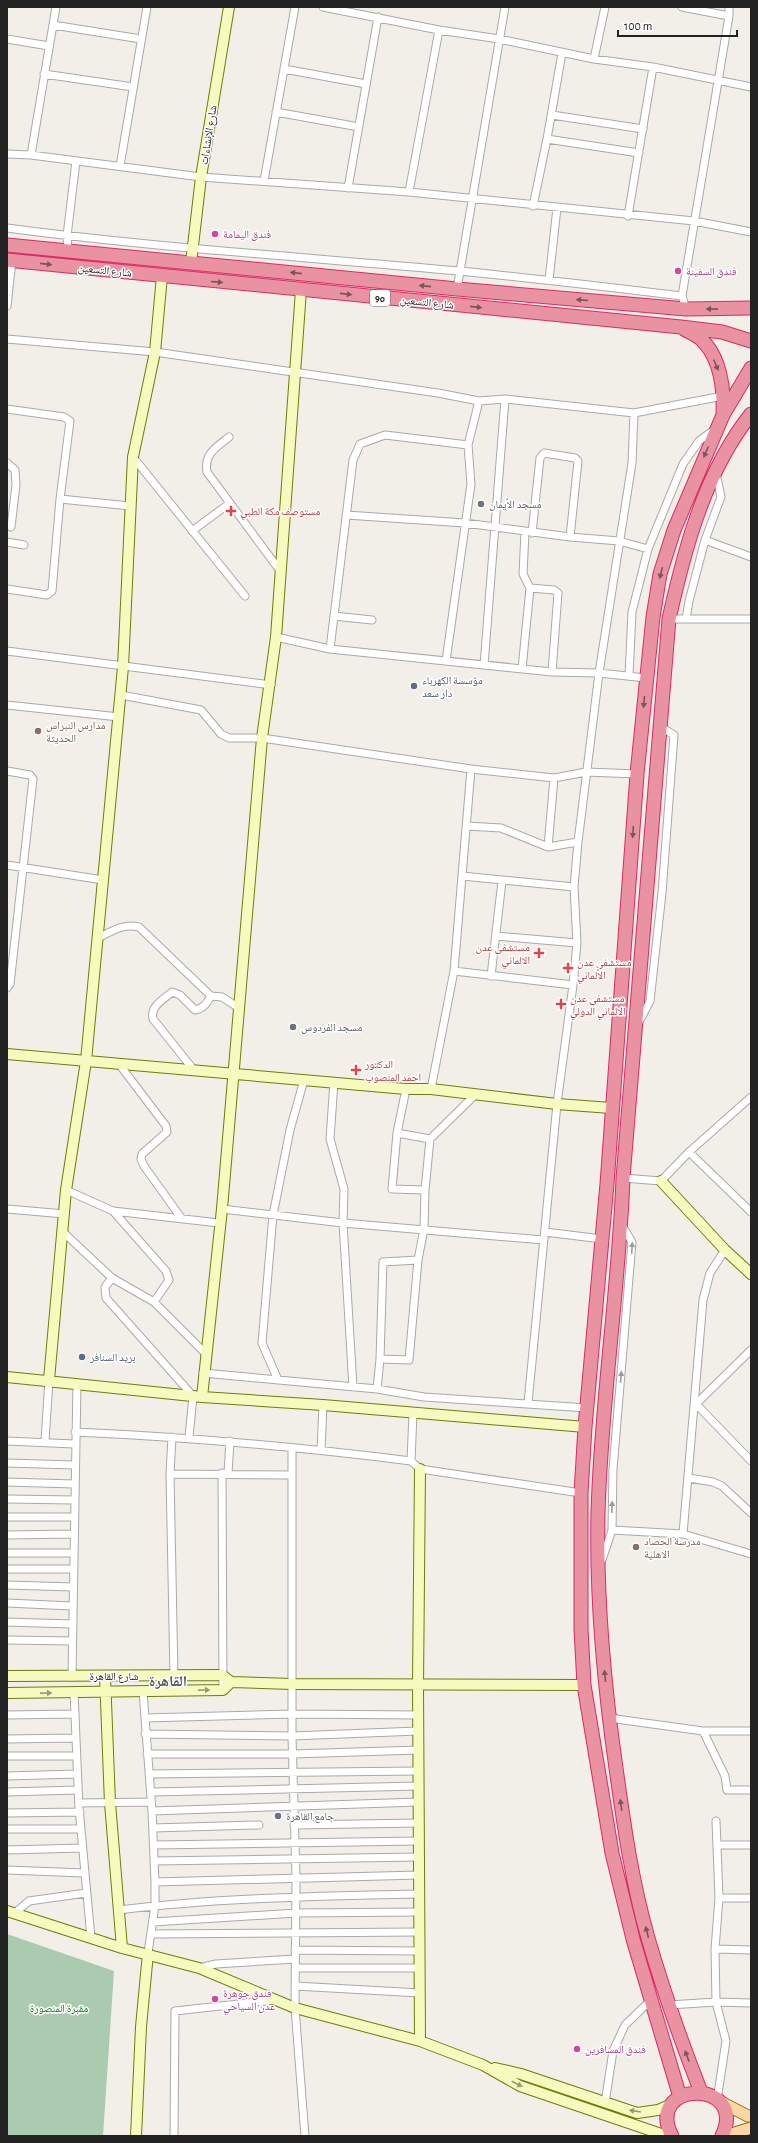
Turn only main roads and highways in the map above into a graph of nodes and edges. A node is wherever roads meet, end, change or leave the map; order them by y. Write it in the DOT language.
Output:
graph roads {
  1 [pos="7,245"];
  2 [pos="10,260"];
  3 [pos="191,263"];
  4 [pos="191,280"];
  5 [pos="751,308"];
  6 [pos="681,327"];
  7 [pos="751,340"];
  8 [pos="751,368"];
  9 [pos="751,414"];
  10 [pos="723,415"];
  11 [pos="701,2092"];
  12 [pos="717,2100"];
  13 [pos="676,2101"];
  14 [pos="751,2116"];
  15 [pos="751,2128"];
  16 [pos="672,2136"];
  17 [pos="722,2136"];
  18 [pos="725,2136"];
  1 -- 3 [label="highway, شارع التسعين / 90"];
  2 -- 4 [label="highway, شارع التسعين / 90, one-way"];
  3 -- 4 [label="highway"];
  5 -- 3 [label="highway, شارع التسعين / 90, one-way"];
  4 -- 6 [label="highway, شارع التسعين / 90, one-way"];
  6 -- 7 [label="highway, شارع التسعين / 90"];
  6 -- 10 [label="highway, one-way"];
  8 -- 10 [label="highway"];
  11 -- 9 [label="highway, one-way"];
  10 -- 13 [label="highway, one-way"];
  11 -- 12 [label="highway"];
  11 -- 13 [label="highway"];
  12 -- 14 [label="main road"];
  12 -- 17 [label="highway"];
  13 -- 16 [label="highway"];
  15 -- 18 [label="main road"];
}
